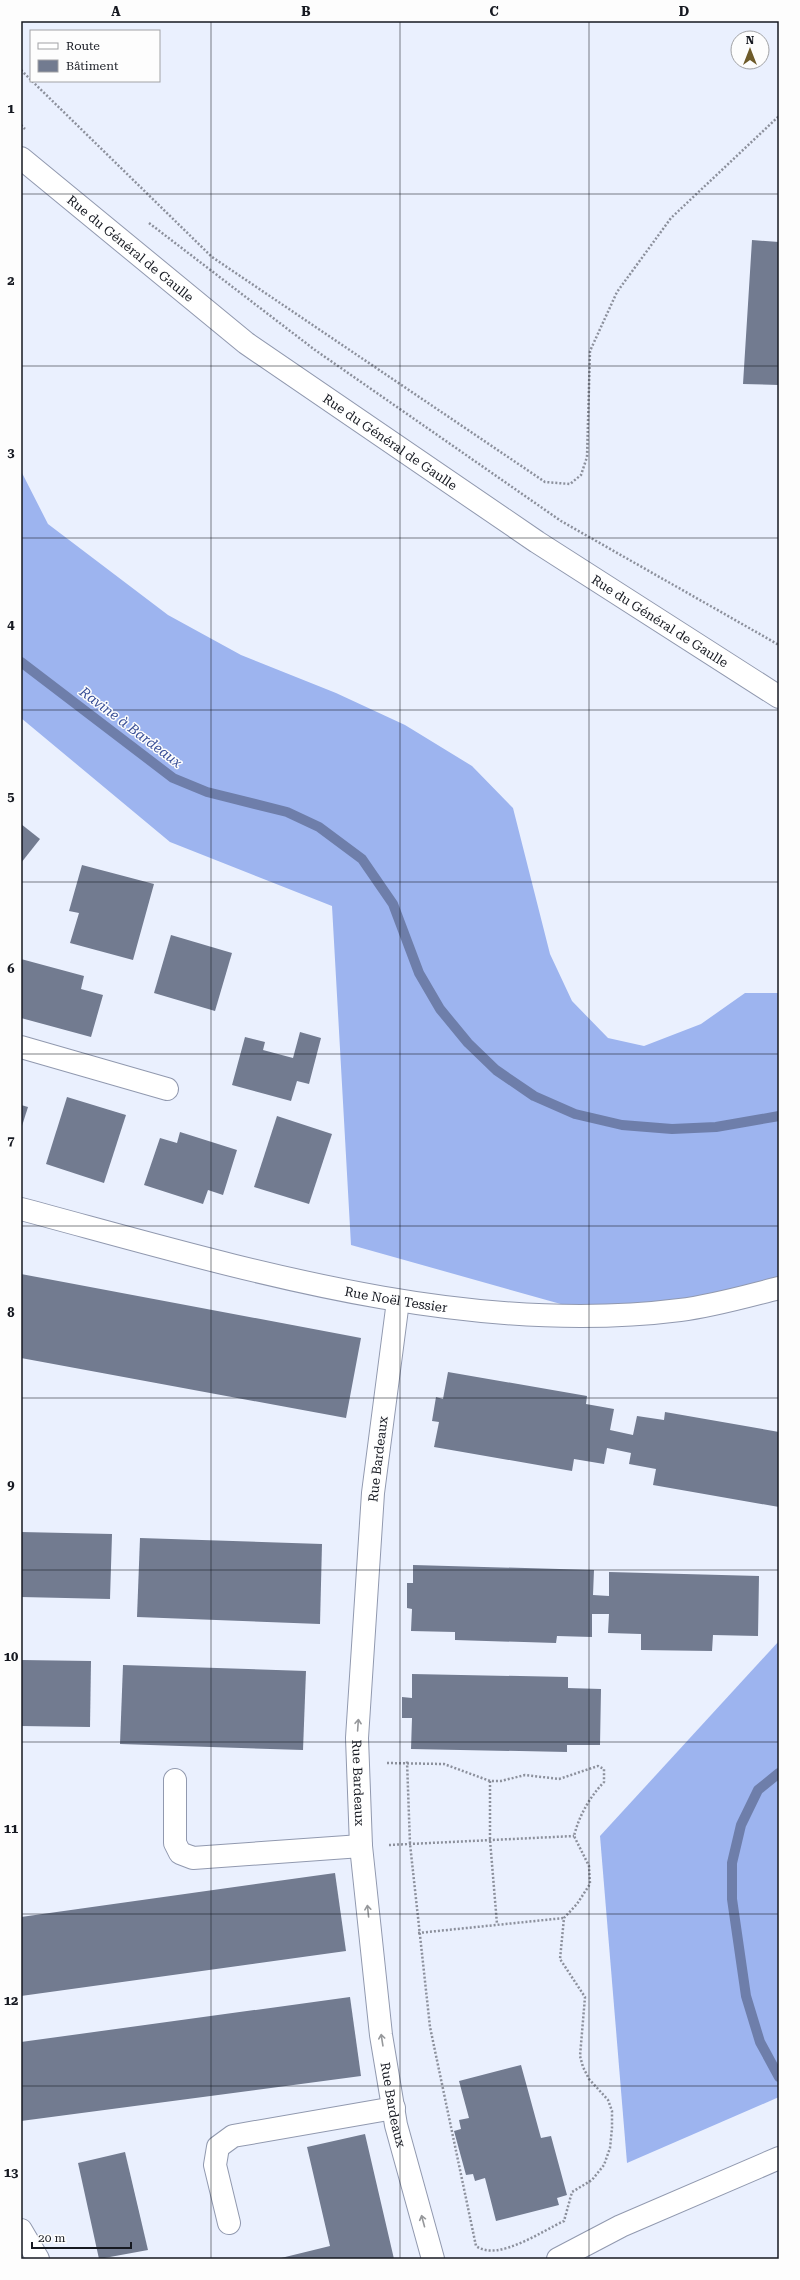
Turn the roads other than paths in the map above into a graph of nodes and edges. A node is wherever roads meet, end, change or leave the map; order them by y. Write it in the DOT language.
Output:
graph roads {
  1 [pos="21,158"];
  2 [pos="779,697"];
  3 [pos="21,1047"];
  4 [pos="167,1090"];
  5 [pos="21,1208"];
  6 [pos="779,1288"];
  7 [pos="398,1301"];
  8 [pos="175,1780"];
  9 [pos="361,1846"];
  10 [pos="394,2108"];
  11 [pos="771,2162"];
  12 [pos="229,2223"];
  13 [pos="21,2230"];
  14 [pos="38,2259"];
  15 [pos="433,2259"];
  16 [pos="558,2259"];
  1 -- 2 [label="street, Rue du Général de Gaulle"];
  3 -- 4 [label="street"];
  5 -- 7 [label="street, Rue Noël Tessier"];
  6 -- 7 [label="street, Rue Noël Tessier"];
  9 -- 7 [label="street, Rue Bardeaux, one-way"];
  8 -- 9 [label="street"];
  10 -- 9 [label="street, Rue Bardeaux, one-way"];
  10 -- 12 [label="street"];
  15 -- 10 [label="street, Rue Bardeaux, one-way"];
  11 -- 16 [label="street"];
  13 -- 14 [label="street"];
}
